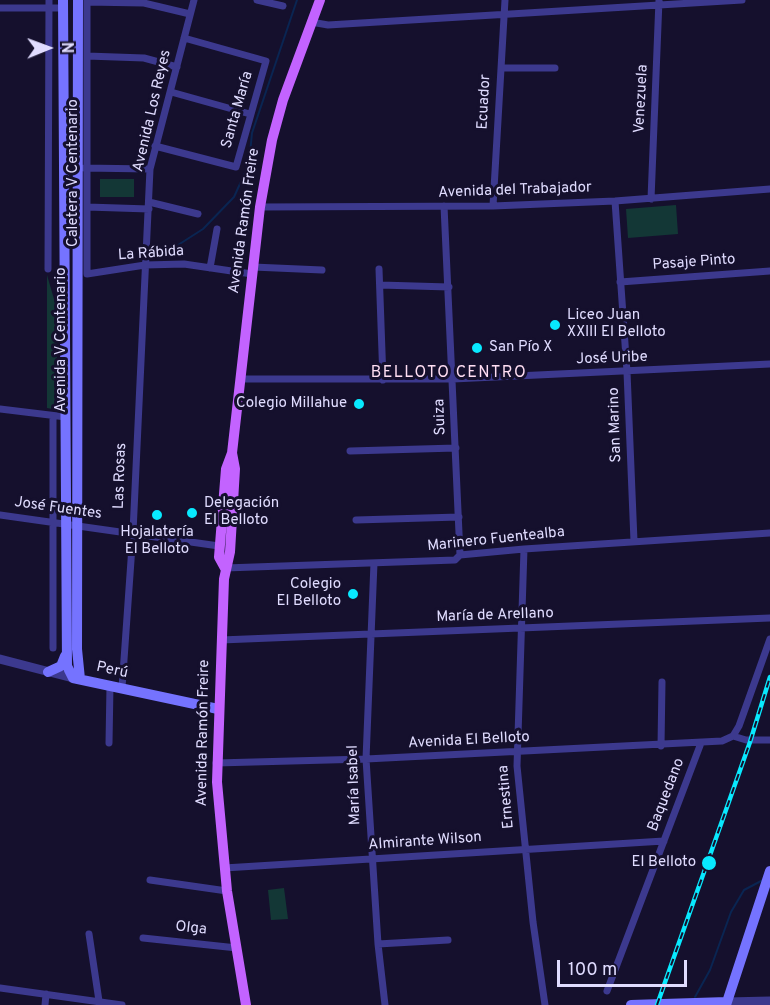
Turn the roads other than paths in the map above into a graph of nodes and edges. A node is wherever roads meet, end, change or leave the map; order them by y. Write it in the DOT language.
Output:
graph roads {
  1 [pos="194,0"];
  2 [pos="257,0"];
  3 [pos="320,0"];
  4 [pos="505,0"];
  5 [pos="742,0"];
  6 [pos="84,1"];
  7 [pos="659,3"];
  8 [pos="50,4"];
  9 [pos="63,4"];
  10 [pos="283,6"];
  11 [pos="0,8"];
  12 [pos="190,14"];
  13 [pos="504,16"];
  14 [pos="311,22"];
  15 [pos="184,38"];
  16 [pos="87,56"];
  17 [pos="177,67"];
  18 [pos="501,68"];
  19 [pos="555,68"];
  20 [pos="171,92"];
  21 [pos="250,114"];
  22 [pos="64,139"];
  23 [pos="155,146"];
  24 [pos="83,167"];
  25 [pos="150,169"];
  26 [pos="770,189"];
  27 [pos="651,199"];
  28 [pos="615,201"];
  29 [pos="149,206"];
  30 [pos="444,206"];
  31 [pos="493,206"];
  32 [pos="87,207"];
  33 [pos="260,207"];
  34 [pos="198,214"];
  35 [pos="217,229"];
  36 [pos="145,265"];
  37 [pos="210,268"];
  38 [pos="48,269"];
  39 [pos="379,269"];
  40 [pos="252,270"];
  41 [pos="322,270"];
  42 [pos="770,271"];
  43 [pos="87,274"];
  44 [pos="620,282"];
  45 [pos="380,285"];
  46 [pos="449,287"];
  47 [pos="770,364"];
  48 [pos="627,372"];
  49 [pos="240,379"];
  50 [pos="453,379"];
  51 [pos="383,380"];
  52 [pos="0,409"];
  53 [pos="52,416"];
  54 [pos="66,417"];
  55 [pos="456,447"];
  56 [pos="350,451"];
  57 [pos="232,453"];
  58 [pos="0,514"];
  59 [pos="459,517"];
  60 [pos="356,520"];
  61 [pos="53,522"];
  62 [pos="72,525"];
  63 [pos="133,532"];
  64 [pos="770,533"];
  65 [pos="634,541"];
  66 [pos="219,546"];
  67 [pos="524,549"];
  68 [pos="460,555"];
  69 [pos="374,563"];
  70 [pos="226,564"];
  71 [pos="770,618"];
  72 [pos="522,628"];
  73 [pos="371,635"];
  74 [pos="770,639"];
  75 [pos="221,640"];
  76 [pos="53,648"];
  77 [pos="66,653"];
  78 [pos="0,659"];
  79 [pos="48,672"];
  80 [pos="76,679"];
  81 [pos="663,682"];
  82 [pos="116,687"];
  83 [pos="218,709"];
  84 [pos="733,736"];
  85 [pos="770,740"];
  86 [pos="110,743"];
  87 [pos="701,743"];
  88 [pos="661,746"];
  89 [pos="517,752"];
  90 [pos="366,759"];
  91 [pos="216,763"];
  92 [pos="664,841"];
  93 [pos="525,849"];
  94 [pos="372,859"];
  95 [pos="224,868"];
  96 [pos="770,871"];
  97 [pos="150,880"];
  98 [pos="227,891"];
  99 [pos="89,934"];
  100 [pos="143,938"];
  101 [pos="448,940"];
  102 [pos="378,944"];
  103 [pos="237,948"];
  104 [pos="0,987"];
  105 [pos="607,990"];
  106 [pos="46,994"];
  107 [pos="99,1001"];
  108 [pos="770,1001"];
  109 [pos="107,1004"];
  110 [pos="726,1004"];
  111 [pos="45,1005"];
  112 [pos="122,1005"];
  113 [pos="246,1005"];
  114 [pos="385,1005"];
  115 [pos="545,1005"];
  116 [pos="631,1005"];
  1 -- 12 [label="street, Avenida Los Reyes"];
  2 -- 10 [label="street"];
  3 -- 14 [label="main road, Avenida Ramón Freire"];
  4 -- 13 [label="street, Ecuador"];
  5 -- 7 [label="street"];
  6 -- 12 [label="street"];
  6 -- 16 [label="street, Caletera V Centenario"];
  6 -- 24 [label="main road, Avenida V Centenario"];
  7 -- 13 [label="street"];
  7 -- 27 [label="street, Venezuela"];
  8 -- 9 [label="street"];
  8 -- 11 [label="street"];
  8 -- 38 [label="street, Caletera V Centenario"];
  9 -- 22 [label="main road, Avenida V Centenario"];
  12 -- 15 [label="street, Avenida Los Reyes"];
  13 -- 14 [label="street"];
  13 -- 18 [label="street, Ecuador"];
  14 -- 33 [label="main road, Avenida Ramón Freire"];
  15 -- 17 [label="street, Avenida Los Reyes"];
  15 -- 21 [label="street, Santa María"];
  16 -- 17 [label="street"];
  16 -- 24 [label="street, Caletera V Centenario"];
  17 -- 20 [label="street, Avenida Los Reyes"];
  18 -- 19 [label="street"];
  18 -- 31 [label="street, Ecuador"];
  20 -- 21 [label="street"];
  20 -- 23 [label="street, Avenida Los Reyes"];
  21 -- 23 [label="street, Santa María"];
  22 -- 24 [label="street"];
  22 -- 54 [label="main road, Avenida V Centenario"];
  23 -- 25 [label="street, Avenida Los Reyes"];
  24 -- 25 [label="street"];
  24 -- 32 [label="street, Caletera V Centenario"];
  24 -- 62 [label="main road, Avenida V Centenario"];
  25 -- 29 [label="street, Avenida Los Reyes"];
  26 -- 27 [label="street, Avenida del Trabajador"];
  27 -- 28 [label="street, Avenida del Trabajador"];
  28 -- 31 [label="street, Avenida del Trabajador"];
  28 -- 44 [label="street, San Marino"];
  29 -- 32 [label="street"];
  29 -- 34 [label="street"];
  29 -- 36 [label="street, Avenida Los Reyes"];
  30 -- 31 [label="street, Avenida del Trabajador"];
  30 -- 33 [label="street, Avenida del Trabajador"];
  30 -- 46 [label="street, Suiza"];
  32 -- 43 [label="street, Caletera V Centenario"];
  33 -- 40 [label="main road, Avenida Ramón Freire"];
  35 -- 37 [label="street"];
  36 -- 37 [label="street, La Rábida"];
  36 -- 43 [label="street, La Rábida"];
  36 -- 63 [label="street, Las Rosas"];
  37 -- 40 [label="street, La Rábida"];
  39 -- 45 [label="street"];
  40 -- 41 [label="street, La Rábida"];
  40 -- 49 [label="main road, Avenida Ramón Freire"];
  42 -- 44 [label="street, Pasaje Pinto"];
  44 -- 48 [label="street, San Marino"];
  45 -- 46 [label="street"];
  45 -- 51 [label="street"];
  46 -- 50 [label="street, Suiza"];
  47 -- 48 [label="street, José Uribe"];
  48 -- 50 [label="street, José Uribe"];
  48 -- 65 [label="street, San Marino"];
  49 -- 51 [label="street, José Uribe"];
  49 -- 57 [label="main road, Avenida Ramón Freire"];
  50 -- 51 [label="street, José Uribe"];
  50 -- 55 [label="street, Suiza"];
  52 -- 53 [label="street"];
  53 -- 54 [label="street"];
  53 -- 61 [label="street"];
  54 -- 62 [label="main road, Avenida V Centenario"];
  55 -- 56 [label="street"];
  55 -- 59 [label="street, Suiza"];
  57 -- 66 [label="main road, Avenida Ramón Freire"];
  57 -- 70 [label="main road, Avenida Ramón Freire"];
  58 -- 61 [label="street, José Fuentes"];
  59 -- 60 [label="street"];
  59 -- 68 [label="street, Suiza"];
  61 -- 62 [label="street, José Fuentes"];
  61 -- 76 [label="street"];
  62 -- 63 [label="street, José Fuentes"];
  62 -- 77 [label="main road, Avenida V Centenario"];
  62 -- 80 [label="main road, Avenida V Centenario"];
  63 -- 66 [label="street, José Fuentes"];
  63 -- 82 [label="street, Las Rosas"];
  64 -- 65 [label="street, Marinero Fuentealba"];
  65 -- 67 [label="street, Marinero Fuentealba"];
  66 -- 70 [label="main road, Avenida Ramón Freire"];
  67 -- 68 [label="street, Marinero Fuentealba"];
  67 -- 72 [label="street, Ernestina"];
  68 -- 69 [label="street, Marinero Fuentealba"];
  69 -- 70 [label="street, Marinero Fuentealba"];
  69 -- 73 [label="street, María Isabel"];
  70 -- 75 [label="main road, Avenida Ramón Freire"];
  71 -- 72 [label="street, María de Arellano"];
  72 -- 73 [label="street, María de Arellano"];
  72 -- 89 [label="street, Ernestina"];
  73 -- 75 [label="street, María de Arellano"];
  73 -- 90 [label="street, María Isabel"];
  74 -- 84 [label="street"];
  75 -- 83 [label="main road, Avenida Ramón Freire"];
  77 -- 79 [label="main road"];
  77 -- 80 [label="main road, Avenida V Centenario"];
  78 -- 79 [label="street, Perú"];
  79 -- 80 [label="street, Perú"];
  80 -- 82 [label="main road, Perú"];
  81 -- 88 [label="street"];
  82 -- 83 [label="main road, Perú"];
  82 -- 86 [label="street, Las Rosas"];
  83 -- 91 [label="main road, Avenida Ramón Freire"];
  84 -- 85 [label="street"];
  84 -- 87 [label="street, Avenida El Belloto"];
  87 -- 88 [label="street, Avenida El Belloto"];
  87 -- 92 [label="street, Baquedano"];
  88 -- 89 [label="street, Avenida El Belloto"];
  89 -- 90 [label="street, Avenida El Belloto"];
  89 -- 93 [label="street, Ernestina"];
  90 -- 91 [label="street, Avenida El Belloto"];
  90 -- 94 [label="street, María Isabel"];
  91 -- 95 [label="main road, Avenida Ramón Freire"];
  92 -- 93 [label="street, Almirante Wilson"];
  92 -- 105 [label="street, Baquedano"];
  93 -- 94 [label="street, Almirante Wilson"];
  93 -- 115 [label="street, Ernestina"];
  94 -- 95 [label="street, Almirante Wilson"];
  94 -- 102 [label="street, María Isabel"];
  95 -- 98 [label="main road, Avenida Ramón Freire"];
  96 -- 110 [label="main road"];
  97 -- 98 [label="street"];
  98 -- 103 [label="main road, Avenida Ramón Freire"];
  99 -- 107 [label="street"];
  100 -- 103 [label="street, Olga"];
  101 -- 102 [label="street"];
  102 -- 114 [label="street, María Isabel"];
  103 -- 113 [label="main road, Avenida Ramón Freire"];
  104 -- 106 [label="street"];
  106 -- 107 [label="street"];
  106 -- 111 [label="street"];
  107 -- 109 [label="street"];
  108 -- 110 [label="street"];
  109 -- 112 [label="street"];
  110 -- 116 [label="main road"];
}
